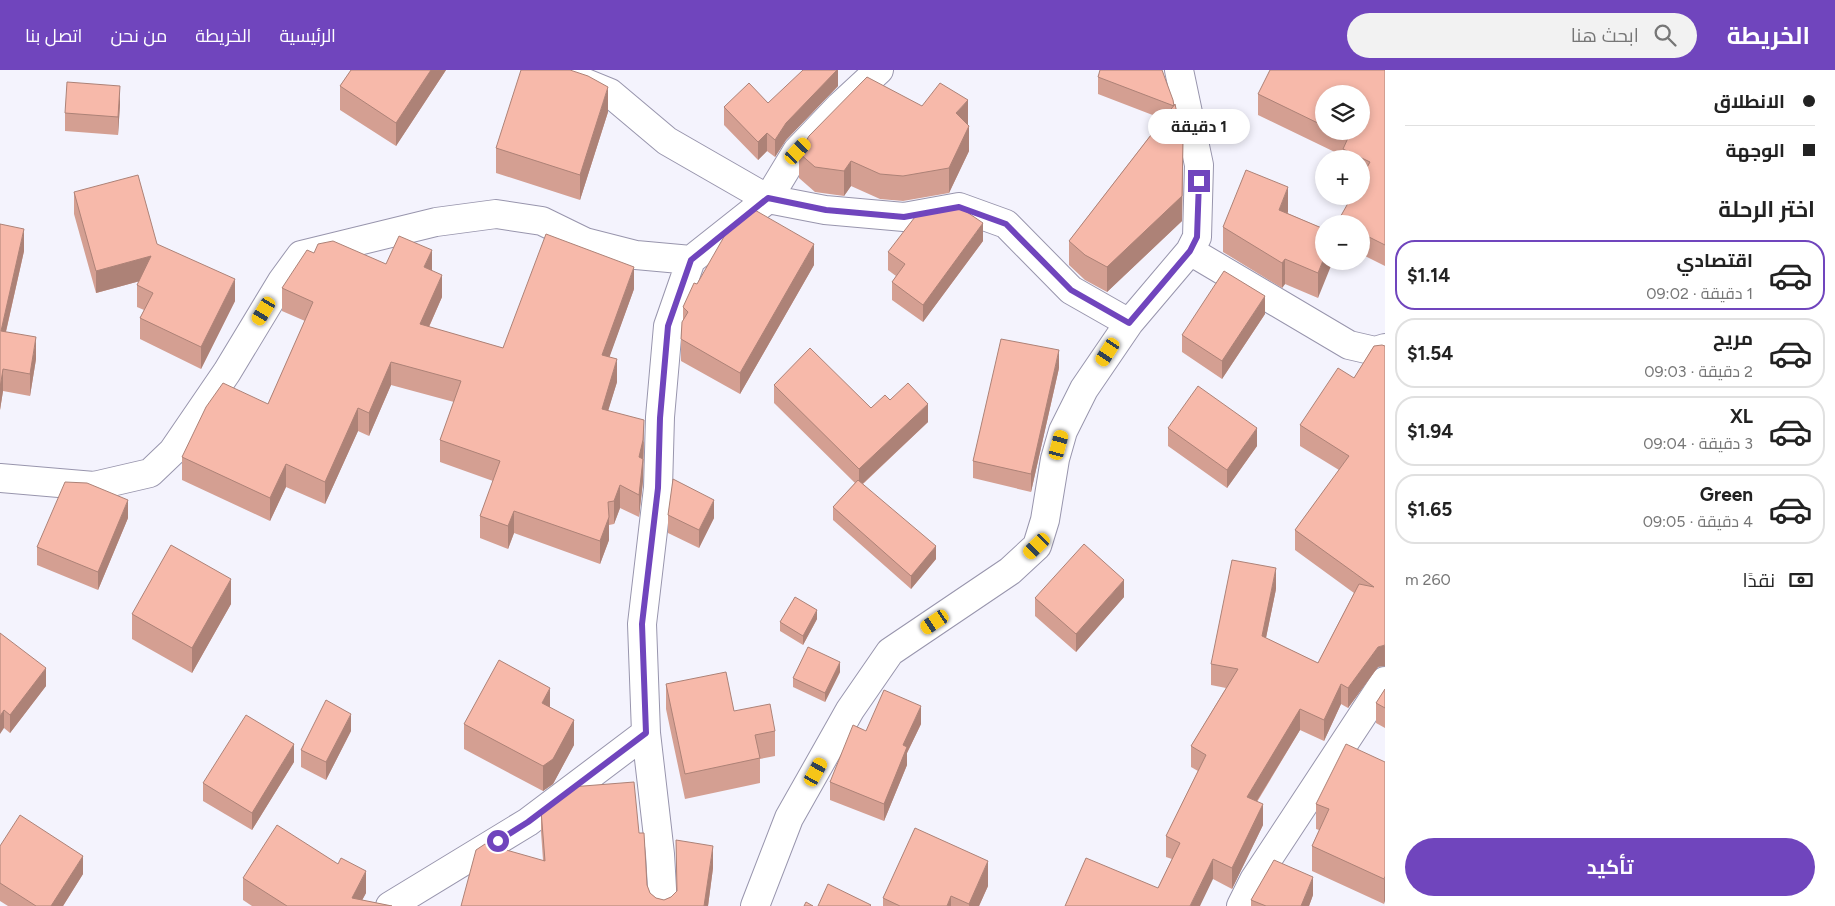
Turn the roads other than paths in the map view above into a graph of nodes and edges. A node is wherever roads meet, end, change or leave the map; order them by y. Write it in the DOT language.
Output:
graph roads {
  1 [pos="554,70"];
  2 [pos="879,70"];
  3 [pos="1179,70"];
  4 [pos="768,198"];
  5 [pos="1190,251"];
  6 [pos="691,260"];
  7 [pos="1129,323"];
  8 [pos="1385,348"];
  9 [pos="0,478"];
  10 [pos="1385,681"];
  11 [pos="646,733"];
  12 [pos="1344,744"];
  13 [pos="1369,758"];
  14 [pos="390,906"];
  15 [pos="663,906"];
  16 [pos="755,906"];
  17 [pos="1241,906"];
  1 -- 4 [label="street"];
  2 -- 4 [label="street"];
  3 -- 5 [label="street"];
  4 -- 6 [label="street"];
  4 -- 7 [label="street"];
  5 -- 7 [label="street"];
  5 -- 8 [label="street"];
  6 -- 9 [label="street"];
  6 -- 11 [label="street"];
  7 -- 16 [label="street"];
  10 -- 12 [label="street"];
  11 -- 14 [label="street"];
  11 -- 15 [label="street"];
  12 -- 13 [label="street"];
  12 -- 17 [label="street"];
}
